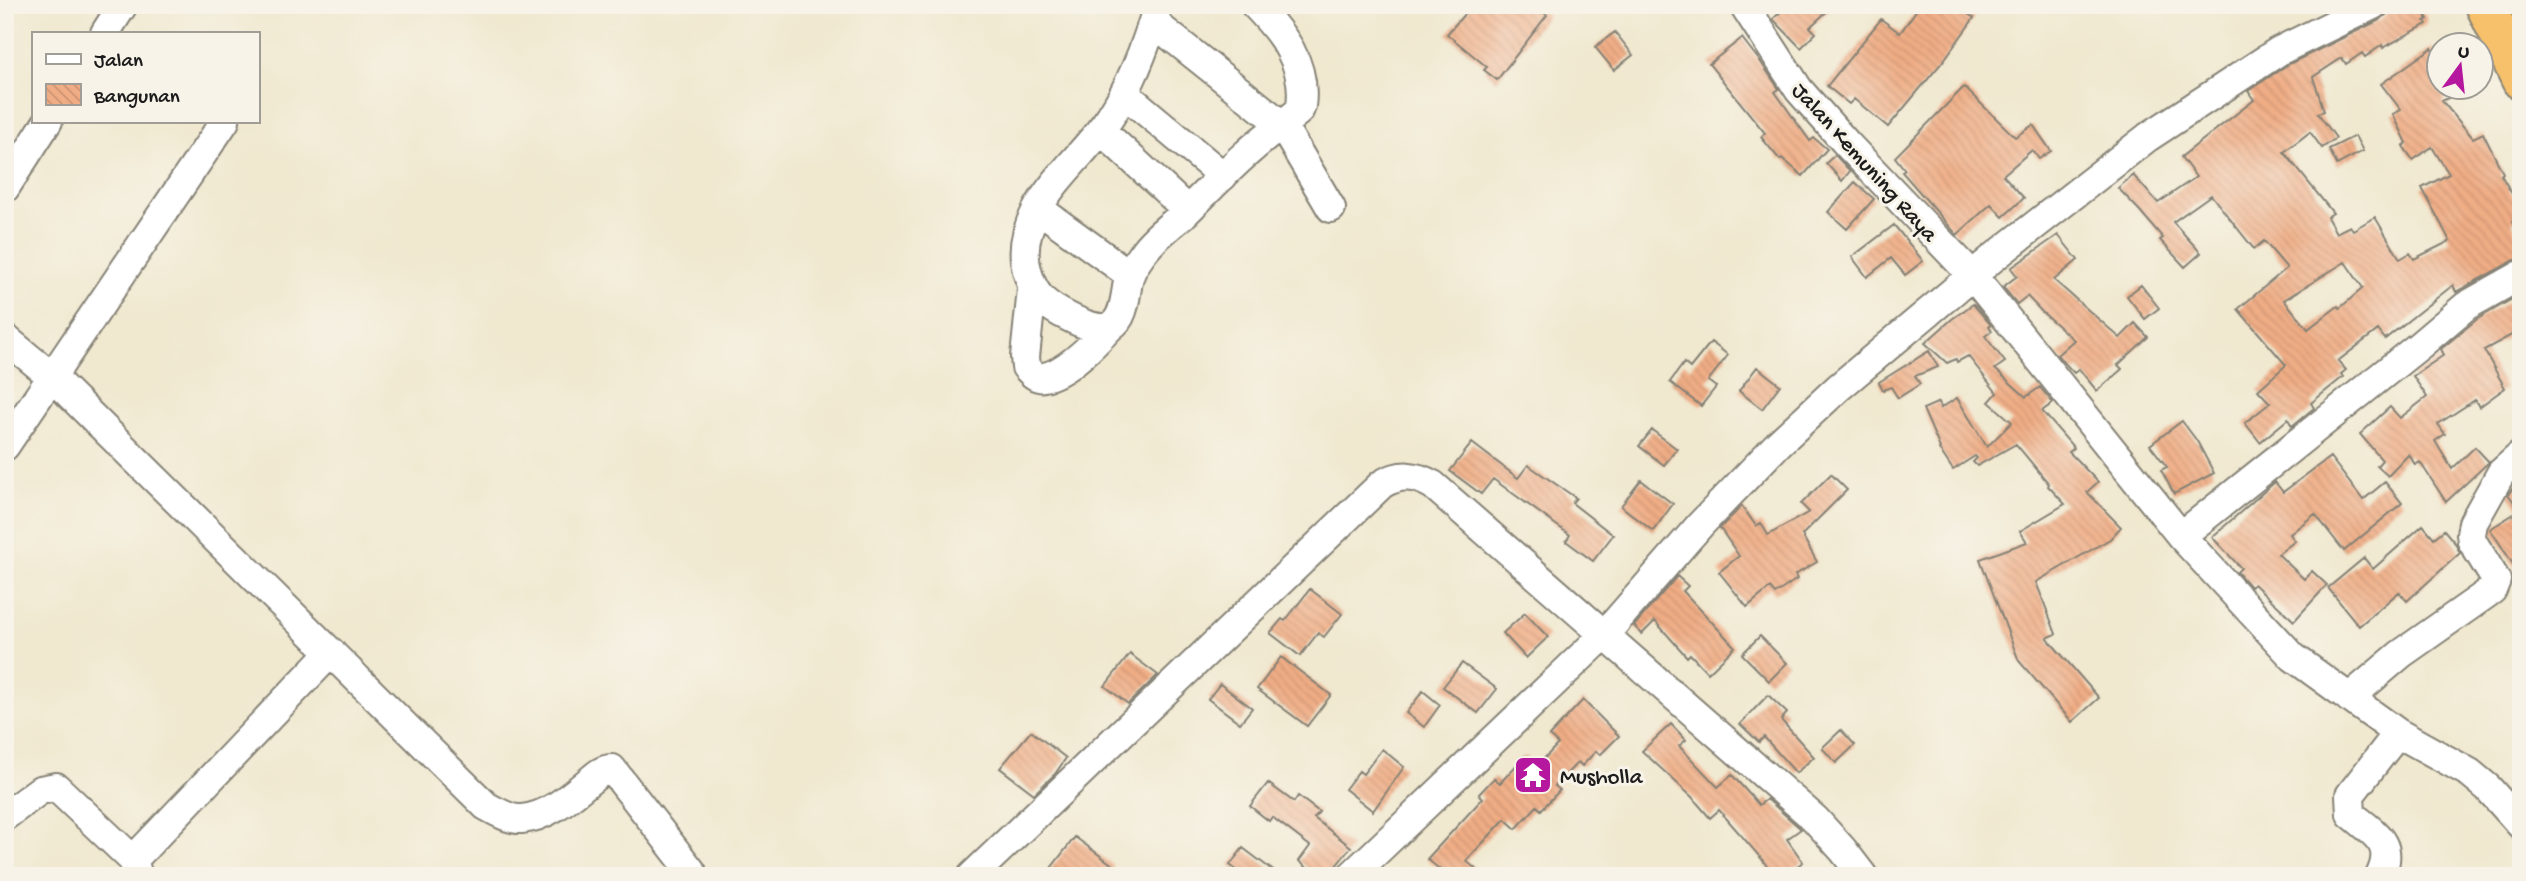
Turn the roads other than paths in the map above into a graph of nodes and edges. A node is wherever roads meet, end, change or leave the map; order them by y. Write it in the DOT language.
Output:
graph roads {
  1 [pos="122,5"];
  2 [pos="1255,5"];
  3 [pos="1744,5"];
  4 [pos="2373,5"];
  5 [pos="2485,5"];
  6 [pos="1156,14"];
  7 [pos="106,32"];
  8 [pos="2521,80"];
  9 [pos="1125,94"];
  10 [pos="47,122"];
  11 [pos="224,122"];
  12 [pos="1282,125"];
  13 [pos="1101,130"];
  14 [pos="1223,176"];
  15 [pos="5,188"];
  16 [pos="1331,208"];
  17 [pos="1039,209"];
  18 [pos="1187,210"];
  19 [pos="1130,275"];
  20 [pos="1972,275"];
  21 [pos="2521,275"];
  22 [pos="1032,289"];
  23 [pos="1111,326"];
  24 [pos="5,338"];
  25 [pos="51,376"];
  26 [pos="5,446"];
  27 [pos="2521,456"];
  28 [pos="2181,536"];
  29 [pos="1605,634"];
  30 [pos="331,652"];
  31 [pos="2350,698"];
  32 [pos="2398,733"];
  33 [pos="5,816"];
  34 [pos="2521,825"];
  35 [pos="136,868"];
  36 [pos="976,875"];
  37 [pos="693,876"];
  38 [pos="1351,876"];
  39 [pos="1863,876"];
  40 [pos="2380,876"];
  1 -- 7 [label="street"];
  2 -- 12 [label="street"];
  3 -- 20 [label="street, Jalan Kemuning Raya"];
  4 -- 20 [label="street"];
  5 -- 8 [label="highway"];
  6 -- 9 [label="street"];
  6 -- 12 [label="street"];
  9 -- 13 [label="street"];
  9 -- 14 [label="street"];
  10 -- 15 [label="street"];
  11 -- 25 [label="street"];
  12 -- 14 [label="street"];
  12 -- 16 [label="street"];
  13 -- 17 [label="street"];
  13 -- 18 [label="street"];
  14 -- 18 [label="street"];
  17 -- 19 [label="street"];
  17 -- 22 [label="street"];
  18 -- 19 [label="street"];
  19 -- 23 [label="street"];
  20 -- 28 [label="street, Jalan Kemuning Raya"];
  20 -- 29 [label="street"];
  21 -- 28 [label="street"];
  22 -- 23 [label="street"];
  22 -- 23 [label="street"];
  24 -- 25 [label="street"];
  25 -- 26 [label="street"];
  25 -- 30 [label="street"];
  27 -- 31 [label="street"];
  28 -- 31 [label="street, Jalan Kemuning Raya"];
  29 -- 36 [label="street"];
  29 -- 38 [label="street"];
  29 -- 39 [label="street"];
  30 -- 35 [label="street"];
  30 -- 37 [label="street"];
  31 -- 32 [label="street, Jalan Kemuning Raya"];
  32 -- 34 [label="street, Jalan Kemuning Raya"];
  32 -- 40 [label="street"];
  33 -- 35 [label="street"];
}
